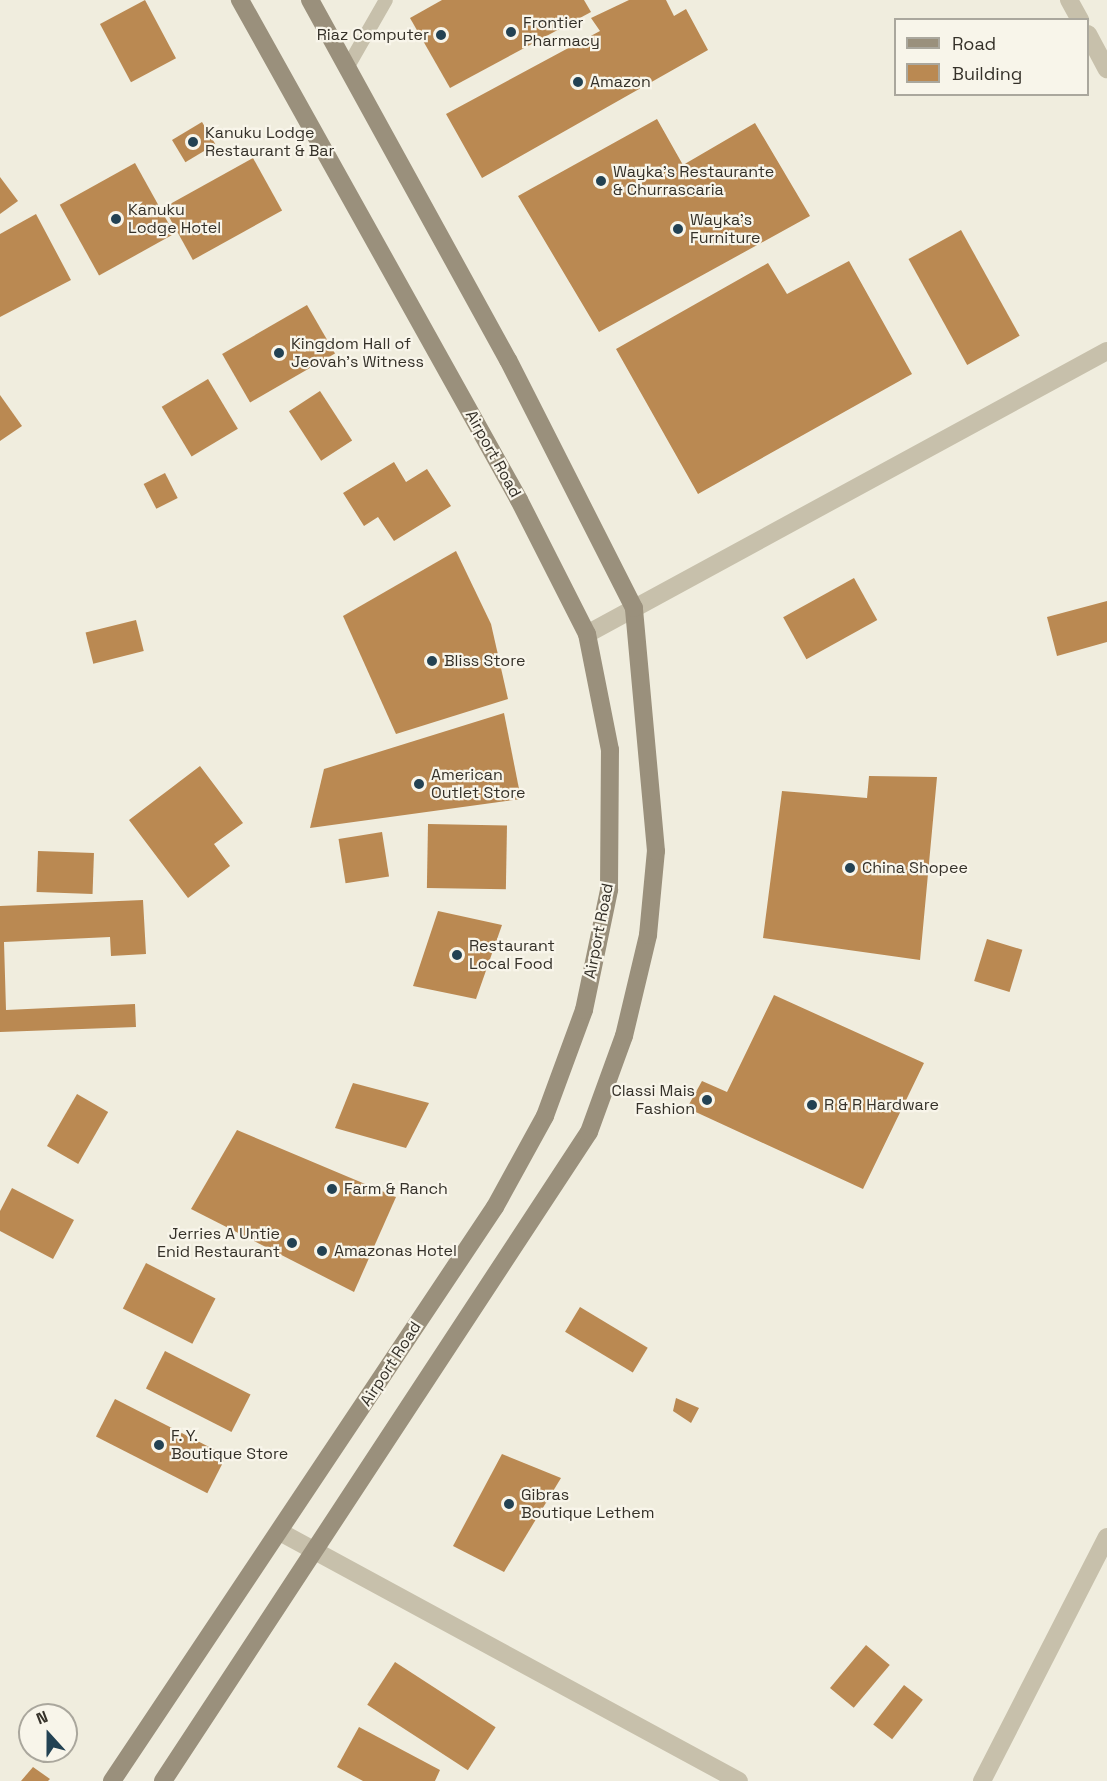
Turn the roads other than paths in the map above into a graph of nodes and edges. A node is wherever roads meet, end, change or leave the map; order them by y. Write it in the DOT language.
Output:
graph roads {
  1 [pos="240,0"];
  2 [pos="310,0"];
  3 [pos="386,0"];
  4 [pos="1069,0"];
  5 [pos="1079,18"];
  6 [pos="1089,36"];
  7 [pos="347,68"];
  8 [pos="1107,69"];
  9 [pos="1107,351"];
  10 [pos="634,608"];
  11 [pos="587,634"];
  12 [pos="280,1532"];
  13 [pos="1107,1537"];
  14 [pos="314,1551"];
  15 [pos="112,1781"];
  16 [pos="163,1781"];
  17 [pos="739,1781"];
  18 [pos="982,1781"];
  1 -- 11 [label="street, Airport Road"];
  2 -- 7 [label="street"];
  3 -- 7 [label="lane"];
  4 -- 5 [label="street"];
  6 -- 8 [label="street"];
  7 -- 10 [label="street"];
  9 -- 10 [label="street"];
  10 -- 11 [label="street"];
  10 -- 14 [label="street"];
  11 -- 12 [label="street, Airport Road"];
  12 -- 14 [label="street"];
  12 -- 15 [label="street, Airport Road"];
  13 -- 18 [label="street"];
  14 -- 16 [label="street"];
  14 -- 17 [label="street"];
}
